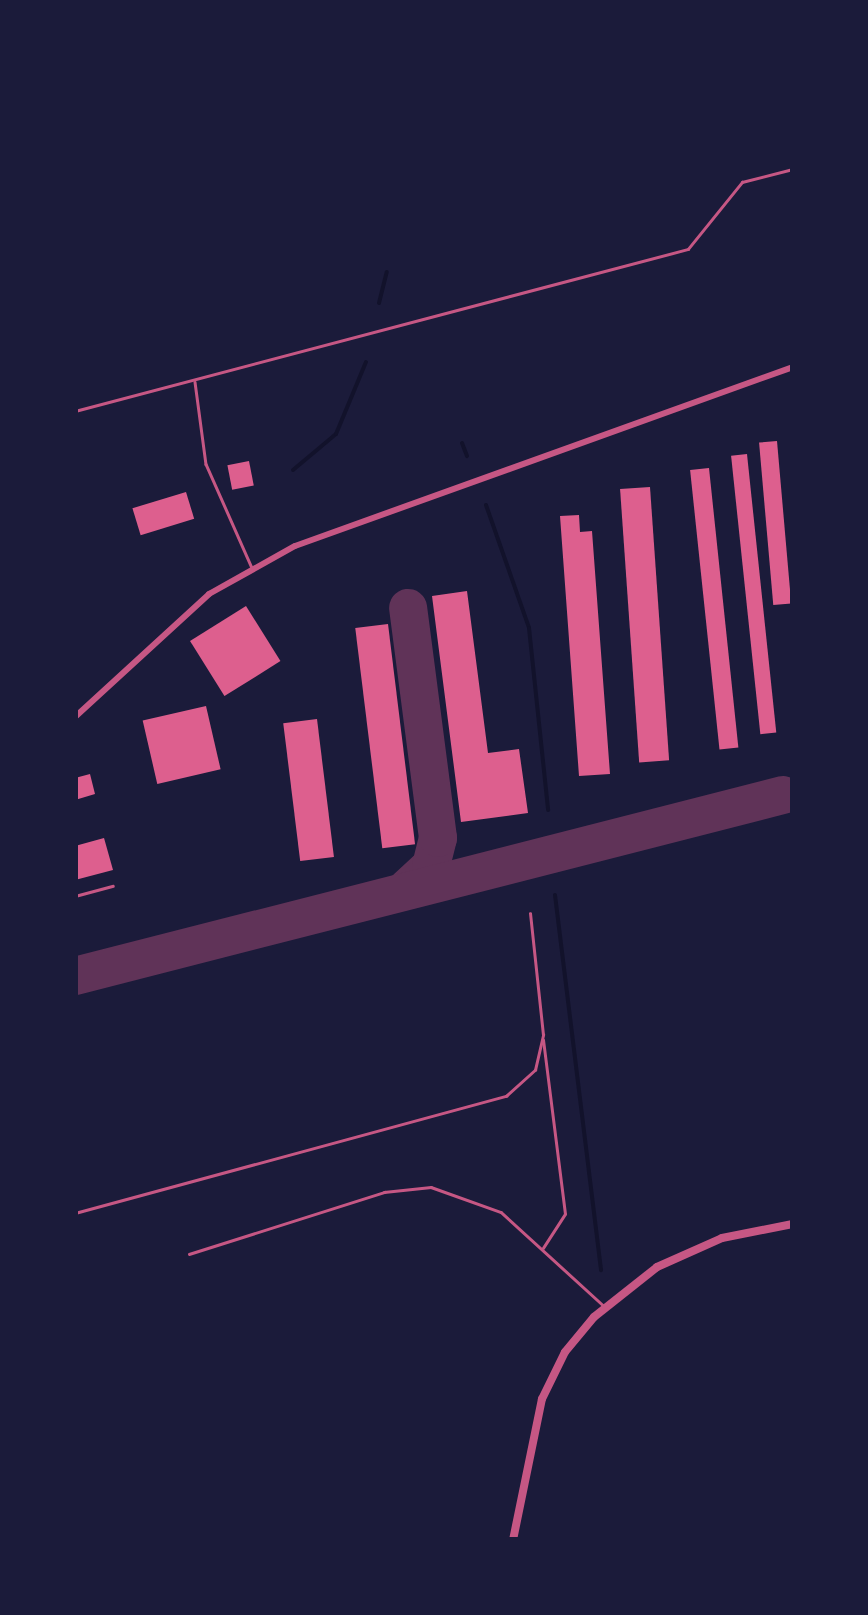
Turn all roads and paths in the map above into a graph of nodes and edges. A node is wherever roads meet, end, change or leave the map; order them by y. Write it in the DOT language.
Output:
graph roads {
  1 [pos="793,168"];
  2 [pos="793,367"];
  3 [pos="194,380"];
  4 [pos="75,411"];
  5 [pos="252,568"];
  6 [pos="75,717"];
  7 [pos="113,886"];
  8 [pos="75,896"];
  9 [pos="530,914"];
  10 [pos="543,1036"];
  11 [pos="75,1213"];
  12 [pos="793,1224"];
  13 [pos="542,1249"];
  14 [pos="189,1254"];
  15 [pos="605,1307"];
  16 [pos="512,1540"];
  1 -- 3 [label="lane"];
  2 -- 5 [label="street"];
  3 -- 4 [label="lane"];
  3 -- 5 [label="lane"];
  5 -- 6 [label="street"];
  7 -- 8 [label="lane"];
  9 -- 10 [label="lane"];
  10 -- 11 [label="lane"];
  10 -- 13 [label="lane"];
  12 -- 15 [label="street"];
  13 -- 14 [label="lane"];
  13 -- 15 [label="lane"];
  15 -- 16 [label="street"];
}
